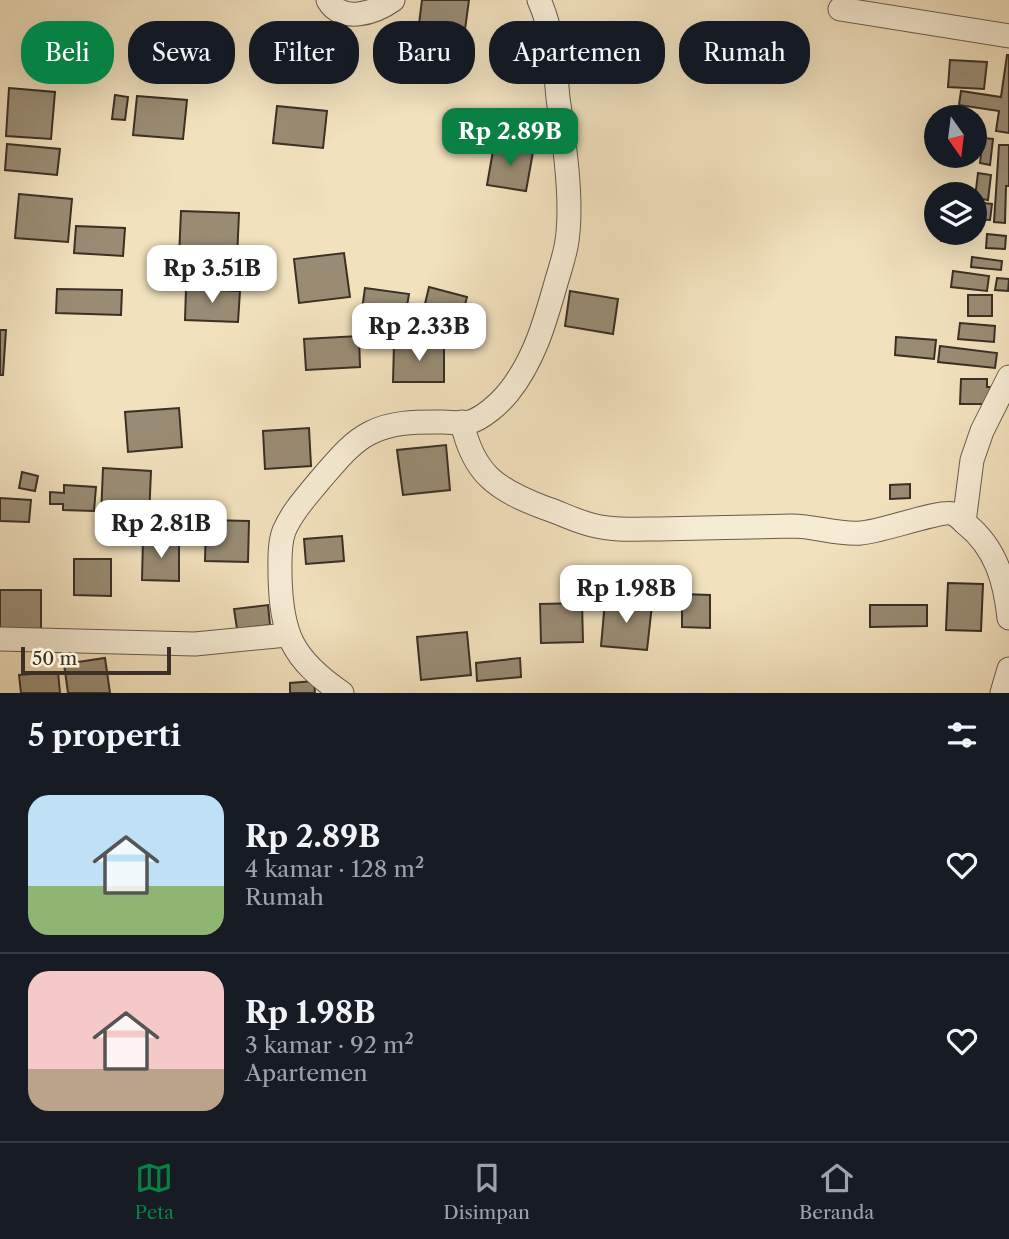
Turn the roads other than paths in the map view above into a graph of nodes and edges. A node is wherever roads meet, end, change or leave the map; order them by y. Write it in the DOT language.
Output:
graph roads {
  1 [pos="328,0"];
  2 [pos="393,0"];
  3 [pos="539,0"];
  4 [pos="840,9"];
  5 [pos="1009,36"];
  6 [pos="1009,377"];
  7 [pos="462,422"];
  8 [pos="964,523"];
  9 [pos="1009,618"];
  10 [pos="286,635"];
  11 [pos="0,639"];
  12 [pos="1009,669"];
  13 [pos="342,693"];
  14 [pos="1002,693"];
  1 -- 2 [label="street"];
  3 -- 7 [label="street"];
  4 -- 5 [label="street"];
  6 -- 8 [label="street"];
  7 -- 8 [label="street"];
  7 -- 10 [label="street"];
  8 -- 9 [label="street"];
  10 -- 11 [label="street"];
  10 -- 13 [label="street"];
  12 -- 14 [label="street"];
}
